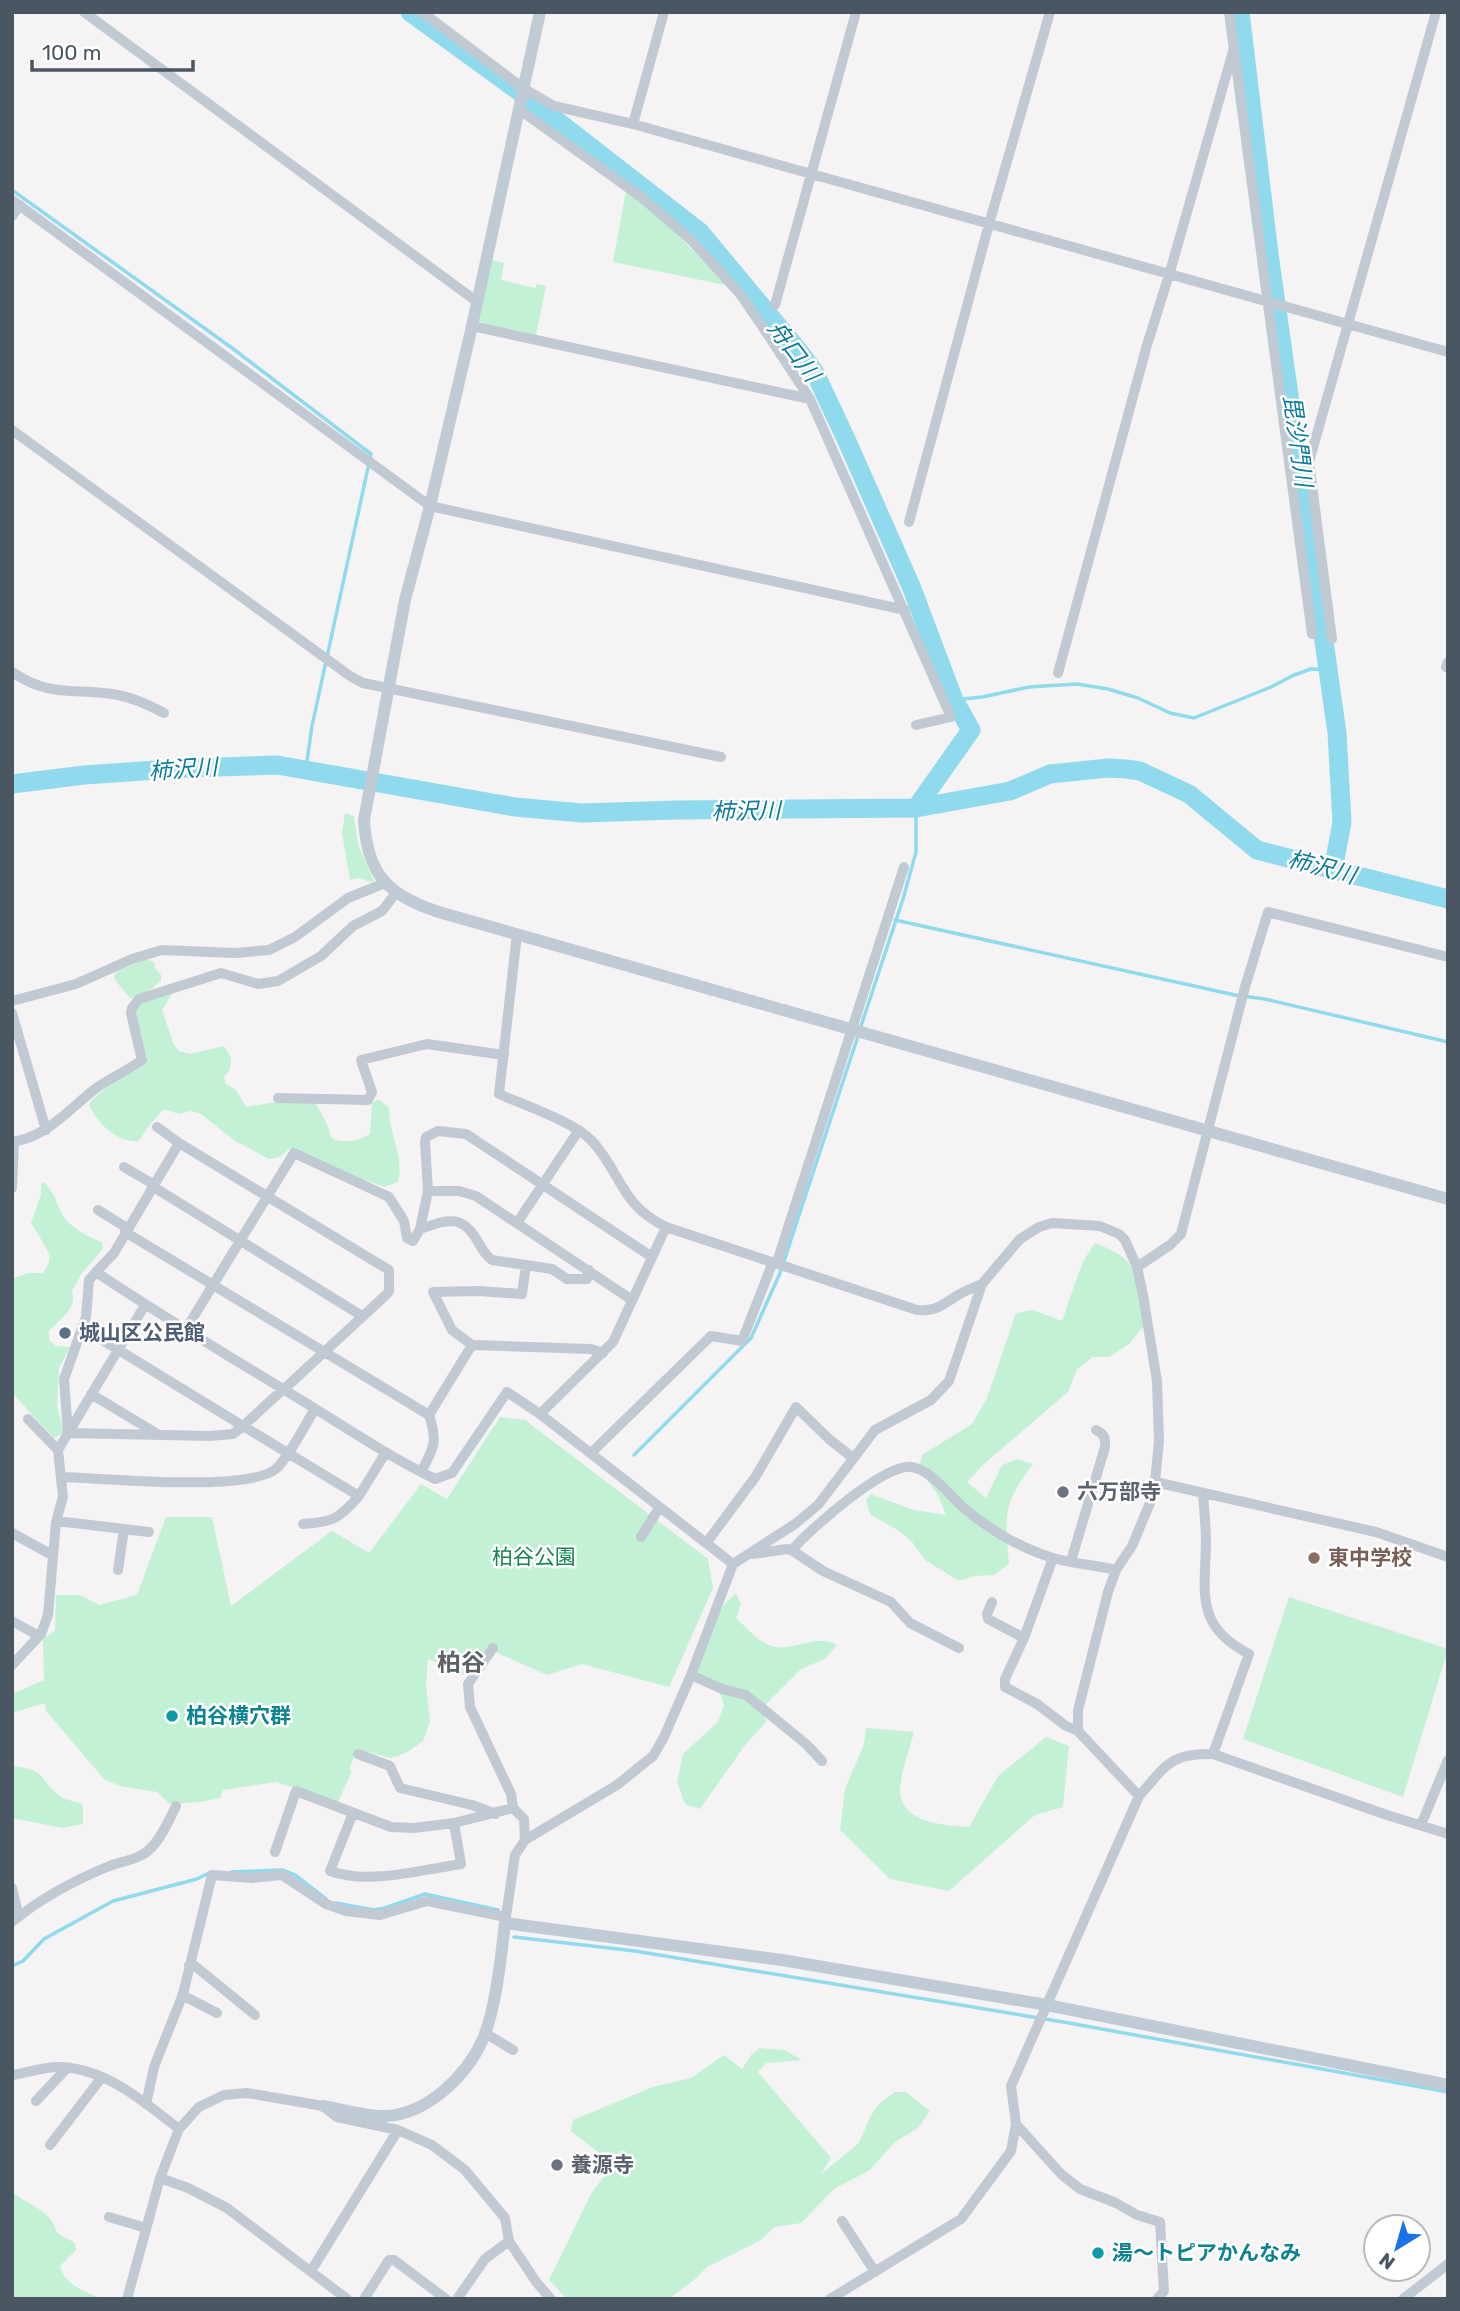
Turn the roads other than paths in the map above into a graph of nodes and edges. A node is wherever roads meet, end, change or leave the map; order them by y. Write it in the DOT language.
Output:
graph roads {
  1 [pos="85,12"];
  2 [pos="422,12"];
  3 [pos="540,12"];
  4 [pos="664,12"];
  5 [pos="856,12"];
  6 [pos="1050,12"];
  7 [pos="1229,12"];
  8 [pos="1436,12"];
  9 [pos="1234,48"];
  10 [pos="523,88"];
  11 [pos="520,110"];
  12 [pos="633,124"];
  13 [pos="811,176"];
  14 [pos="16,203"];
  15 [pos="12,216"];
  16 [pos="989,224"];
  17 [pos="1169,275"];
  18 [pos="476,301"];
  19 [pos="1268,302"];
  20 [pos="775,305"];
  21 [pos="1348,325"];
  22 [pos="472,326"];
  23 [pos="1448,352"];
  24 [pos="810,399"];
  25 [pos="12,429"];
  26 [pos="430,506"];
  27 [pos="909,522"];
  28 [pos="905,610"];
  29 [pos="1312,634"];
  30 [pos="1332,639"];
  31 [pos="12,671"];
  32 [pos="1058,673"];
  33 [pos="388,686"];
  34 [pos="164,713"];
  35 [pos="916,725"];
  36 [pos="721,757"];
  37 [pos="904,867"];
  38 [pos="385,883"];
  39 [pos="396,893"];
  40 [pos="517,934"];
  41 [pos="1448,957"];
  42 [pos="12,1001"];
  43 [pos="12,1013"];
  44 [pos="852,1028"];
  45 [pos="504,1055"];
  46 [pos="278,1098"];
  47 [pos="157,1127"];
  48 [pos="46,1130"];
  49 [pos="579,1130"];
  50 [pos="1207,1131"];
  51 [pos="13,1142"];
  52 [pos="179,1143"];
  53 [pos="124,1167"];
  54 [pos="153,1185"];
  55 [pos="543,1185"];
  56 [pos="12,1188"];
  57 [pos="428,1191"];
  58 [pos="266,1196"];
  59 [pos="1448,1199"];
  60 [pos="99,1210"];
  61 [pos="517,1223"];
  62 [pos="666,1227"];
  63 [pos="420,1229"];
  64 [pos="126,1230"];
  65 [pos="240,1241"];
  66 [pos="652,1257"];
  67 [pos="775,1262"];
  68 [pos="526,1265"];
  69 [pos="1137,1267"];
  70 [pos="589,1270"];
  71 [pos="96,1272"];
  72 [pos="982,1284"];
  73 [pos="213,1285"];
  74 [pos="632,1300"];
  75 [pos="145,1305"];
  76 [pos="362,1316"];
  77 [pos="186,1329"];
  78 [pos="99,1338"];
  79 [pos="472,1345"];
  80 [pos="117,1349"];
  81 [pos="324,1351"];
  82 [pos="603,1353"];
  83 [pos="283,1390"];
  84 [pos="91,1394"];
  85 [pos="315,1409"];
  86 [pos="540,1414"];
  87 [pos="429,1415"];
  88 [pos="28,1419"];
  89 [pos="243,1426"];
  90 [pos="1096,1430"];
  91 [pos="68,1433"];
  92 [pos="159,1436"];
  93 [pos="58,1450"];
  94 [pos="386,1452"];
  95 [pos="591,1453"];
  96 [pos="287,1454"];
  97 [pos="853,1458"];
  98 [pos="421,1472"];
  99 [pos="62,1477"];
  100 [pos="1155,1482"];
  101 [pos="1203,1493"];
  102 [pos="359,1496"];
  103 [pos="659,1508"];
  104 [pos="57,1521"];
  105 [pos="303,1524"];
  106 [pos="124,1529"];
  107 [pos="149,1532"];
  108 [pos="12,1533"];
  109 [pos="641,1537"];
  110 [pos="707,1542"];
  111 [pos="792,1550"];
  112 [pos="52,1555"];
  113 [pos="749,1555"];
  114 [pos="1053,1558"];
  115 [pos="1448,1558"];
  116 [pos="1071,1562"];
  117 [pos="733,1564"];
  118 [pos="118,1570"];
  119 [pos="1116,1570"];
  120 [pos="992,1602"];
  121 [pos="12,1621"];
  122 [pos="39,1636"];
  123 [pos="1024,1638"];
  124 [pos="493,1648"];
  125 [pos="959,1648"];
  126 [pos="12,1665"];
  127 [pos="691,1675"];
  128 [pos="1078,1731"];
  129 [pos="358,1754"];
  130 [pos="1213,1754"];
  131 [pos="1448,1760"];
  132 [pos="822,1761"];
  133 [pos="1139,1796"];
  134 [pos="176,1806"];
  135 [pos="513,1808"];
  136 [pos="353,1813"];
  137 [pos="496,1814"];
  138 [pos="454,1823"];
  139 [pos="1421,1825"];
  140 [pos="1448,1834"];
  141 [pos="525,1840"];
  142 [pos="275,1852"];
  143 [pos="12,1888"];
  144 [pos="15,1919"];
  145 [pos="505,1920"];
  146 [pos="189,1965"];
  147 [pos="182,1995"];
  148 [pos="1045,2010"];
  149 [pos="217,2013"];
  150 [pos="255,2015"];
  151 [pos="485,2033"];
  152 [pos="513,2050"];
  153 [pos="67,2068"];
  154 [pos="12,2075"];
  155 [pos="102,2077"];
  156 [pos="1448,2085"];
  157 [pos="36,2101"];
  158 [pos="146,2104"];
  159 [pos="323,2106"];
  160 [pos="1016,2124"];
  161 [pos="179,2129"];
  162 [pos="398,2130"];
  163 [pos="50,2146"];
  164 [pos="160,2178"];
  165 [pos="109,2217"];
  166 [pos="842,2221"];
  167 [pos="146,2228"];
  168 [pos="509,2241"];
  169 [pos="1448,2264"];
  170 [pos="311,2272"];
  171 [pos="875,2272"];
  172 [pos="127,2299"];
  173 [pos="346,2299"];
  174 [pos="364,2299"];
  175 [pos="446,2299"];
  176 [pos="457,2299"];
  177 [pos="551,2299"];
  178 [pos="830,2299"];
  179 [pos="1157,2299"];
  180 [pos="1403,2299"];
  1 -- 18 [label="street"];
  2 -- 10 [label="street"];
  3 -- 10 [label="street"];
  4 -- 12 [label="street"];
  5 -- 13 [label="street"];
  6 -- 16 [label="street"];
  7 -- 9 [label="street"];
  8 -- 21 [label="street"];
  9 -- 17 [label="street"];
  9 -- 19 [label="street"];
  10 -- 11 [label="street"];
  10 -- 12 [label="street"];
  11 -- 18 [label="street"];
  11 -- 24 [label="street"];
  12 -- 13 [label="street"];
  13 -- 16 [label="street"];
  13 -- 20 [label="street"];
  14 -- 15 [label="street"];
  14 -- 26 [label="street"];
  16 -- 17 [label="street"];
  16 -- 27 [label="street"];
  17 -- 19 [label="street"];
  17 -- 32 [label="street"];
  18 -- 22 [label="street"];
  19 -- 21 [label="street"];
  19 -- 29 [label="street"];
  21 -- 23 [label="street"];
  21 -- 30 [label="street"];
  22 -- 24 [label="street"];
  22 -- 26 [label="street"];
  24 -- 28 [label="street"];
  25 -- 33 [label="street"];
  26 -- 28 [label="street"];
  26 -- 33 [label="street"];
  28 -- 35 [label="street"];
  31 -- 34 [label="street"];
  33 -- 36 [label="street"];
  33 -- 38 [label="street"];
  37 -- 44 [label="street"];
  38 -- 39 [label="street"];
  38 -- 42 [label="street"];
  39 -- 40 [label="street"];
  39 -- 48 [label="street"];
  40 -- 44 [label="street"];
  40 -- 45 [label="street"];
  41 -- 50 [label="street"];
  43 -- 48 [label="street"];
  44 -- 50 [label="street"];
  44 -- 67 [label="street"];
  45 -- 46 [label="street"];
  45 -- 49 [label="street"];
  47 -- 52 [label="street"];
  48 -- 51 [label="street"];
  49 -- 55 [label="street"];
  49 -- 62 [label="street"];
  50 -- 59 [label="street"];
  50 -- 69 [label="street"];
  51 -- 56 [label="street"];
  52 -- 54 [label="street"];
  52 -- 58 [label="street"];
  53 -- 54 [label="street"];
  54 -- 64 [label="street"];
  54 -- 65 [label="street"];
  55 -- 57 [label="street"];
  55 -- 61 [label="street"];
  55 -- 66 [label="street"];
  57 -- 61 [label="street"];
  57 -- 63 [label="street"];
  58 -- 63 [label="street"];
  58 -- 65 [label="street"];
  58 -- 76 [label="street"];
  60 -- 64 [label="street"];
  61 -- 70 [label="street"];
  62 -- 66 [label="street"];
  62 -- 67 [label="street"];
  63 -- 68 [label="street"];
  64 -- 71 [label="street"];
  64 -- 73 [label="street"];
  65 -- 73 [label="street"];
  65 -- 76 [label="street"];
  66 -- 74 [label="street"];
  67 -- 72 [label="street"];
  67 -- 95 [label="street"];
  68 -- 70 [label="street"];
  68 -- 79 [label="street"];
  69 -- 72 [label="street"];
  69 -- 100 [label="street"];
  70 -- 74 [label="street"];
  71 -- 75 [label="street"];
  71 -- 91 [label="street"];
  72 -- 97 [label="street"];
  73 -- 77 [label="street"];
  73 -- 81 [label="street"];
  74 -- 82 [label="street"];
  75 -- 77 [label="street"];
  75 -- 80 [label="street"];
  76 -- 81 [label="street"];
  77 -- 83 [label="street"];
  78 -- 80 [label="street"];
  79 -- 82 [label="street"];
  79 -- 87 [label="street"];
  80 -- 84 [label="street"];
  80 -- 89 [label="street"];
  81 -- 83 [label="street"];
  81 -- 87 [label="street"];
  82 -- 86 [label="street"];
  83 -- 85 [label="street"];
  83 -- 89 [label="street"];
  84 -- 91 [label="street"];
  84 -- 92 [label="street"];
  85 -- 94 [label="street"];
  85 -- 96 [label="street"];
  86 -- 95 [label="street"];
  86 -- 98 [label="street"];
  87 -- 98 [label="street"];
  88 -- 93 [label="street"];
  89 -- 92 [label="street"];
  89 -- 96 [label="street"];
  90 -- 116 [label="street"];
  91 -- 92 [label="street"];
  91 -- 93 [label="street"];
  93 -- 99 [label="street"];
  94 -- 98 [label="street"];
  94 -- 102 [label="street"];
  95 -- 103 [label="street"];
  96 -- 99 [label="street"];
  96 -- 102 [label="street"];
  97 -- 110 [label="street"];
  97 -- 113 [label="street"];
  99 -- 104 [label="street"];
  100 -- 101 [label="street"];
  100 -- 119 [label="street"];
  101 -- 115 [label="street"];
  101 -- 130 [label="street"];
  102 -- 105 [label="street"];
  103 -- 109 [label="street"];
  103 -- 110 [label="street"];
  104 -- 106 [label="street"];
  104 -- 112 [label="street"];
  106 -- 107 [label="street"];
  106 -- 118 [label="street"];
  108 -- 112 [label="street"];
  110 -- 117 [label="street"];
  111 -- 113 [label="street"];
  111 -- 114 [label="street"];
  111 -- 125 [label="street"];
  112 -- 122 [label="street"];
  113 -- 117 [label="street"];
  114 -- 116 [label="street"];
  114 -- 123 [label="street"];
  116 -- 119 [label="street"];
  117 -- 127 [label="street"];
  119 -- 128 [label="street"];
  120 -- 123 [label="street"];
  121 -- 122 [label="street"];
  122 -- 126 [label="street"];
  123 -- 128 [label="street"];
  124 -- 135 [label="street"];
  127 -- 132 [label="street"];
  127 -- 141 [label="street"];
  128 -- 133 [label="street"];
  129 -- 137 [label="street"];
  130 -- 133 [label="street"];
  130 -- 139 [label="street"];
  131 -- 139 [label="street"];
  133 -- 148 [label="street"];
  134 -- 144 [label="street"];
  135 -- 137 [label="street"];
  135 -- 141 [label="street"];
  136 -- 138 [label="street"];
  136 -- 138 [label="street"];
  136 -- 142 [label="street"];
  137 -- 138 [label="street"];
  139 -- 140 [label="street"];
  141 -- 145 [label="street"];
  143 -- 144 [label="street"];
  145 -- 146 [label="street"];
  145 -- 148 [label="street"];
  145 -- 151 [label="street"];
  146 -- 147 [label="street"];
  146 -- 150 [label="street"];
  147 -- 149 [label="street"];
  147 -- 158 [label="street"];
  148 -- 156 [label="street"];
  148 -- 160 [label="street"];
  151 -- 152 [label="street"];
  151 -- 159 [label="street"];
  153 -- 154 [label="street"];
  153 -- 155 [label="street"];
  153 -- 157 [label="street"];
  155 -- 158 [label="street"];
  155 -- 163 [label="street"];
  158 -- 161 [label="street"];
  159 -- 161 [label="street"];
  159 -- 162 [label="street"];
  160 -- 171 [label="street"];
  160 -- 179 [label="street"];
  161 -- 164 [label="street"];
  162 -- 168 [label="street"];
  162 -- 170 [label="street"];
  164 -- 167 [label="street"];
  164 -- 170 [label="street"];
  165 -- 167 [label="street"];
  166 -- 171 [label="street"];
  167 -- 172 [label="street"];
  168 -- 176 [label="street"];
  168 -- 177 [label="street"];
  169 -- 180 [label="street"];
  170 -- 173 [label="street"];
  171 -- 178 [label="street"];
  174 -- 175 [label="street"];
}
